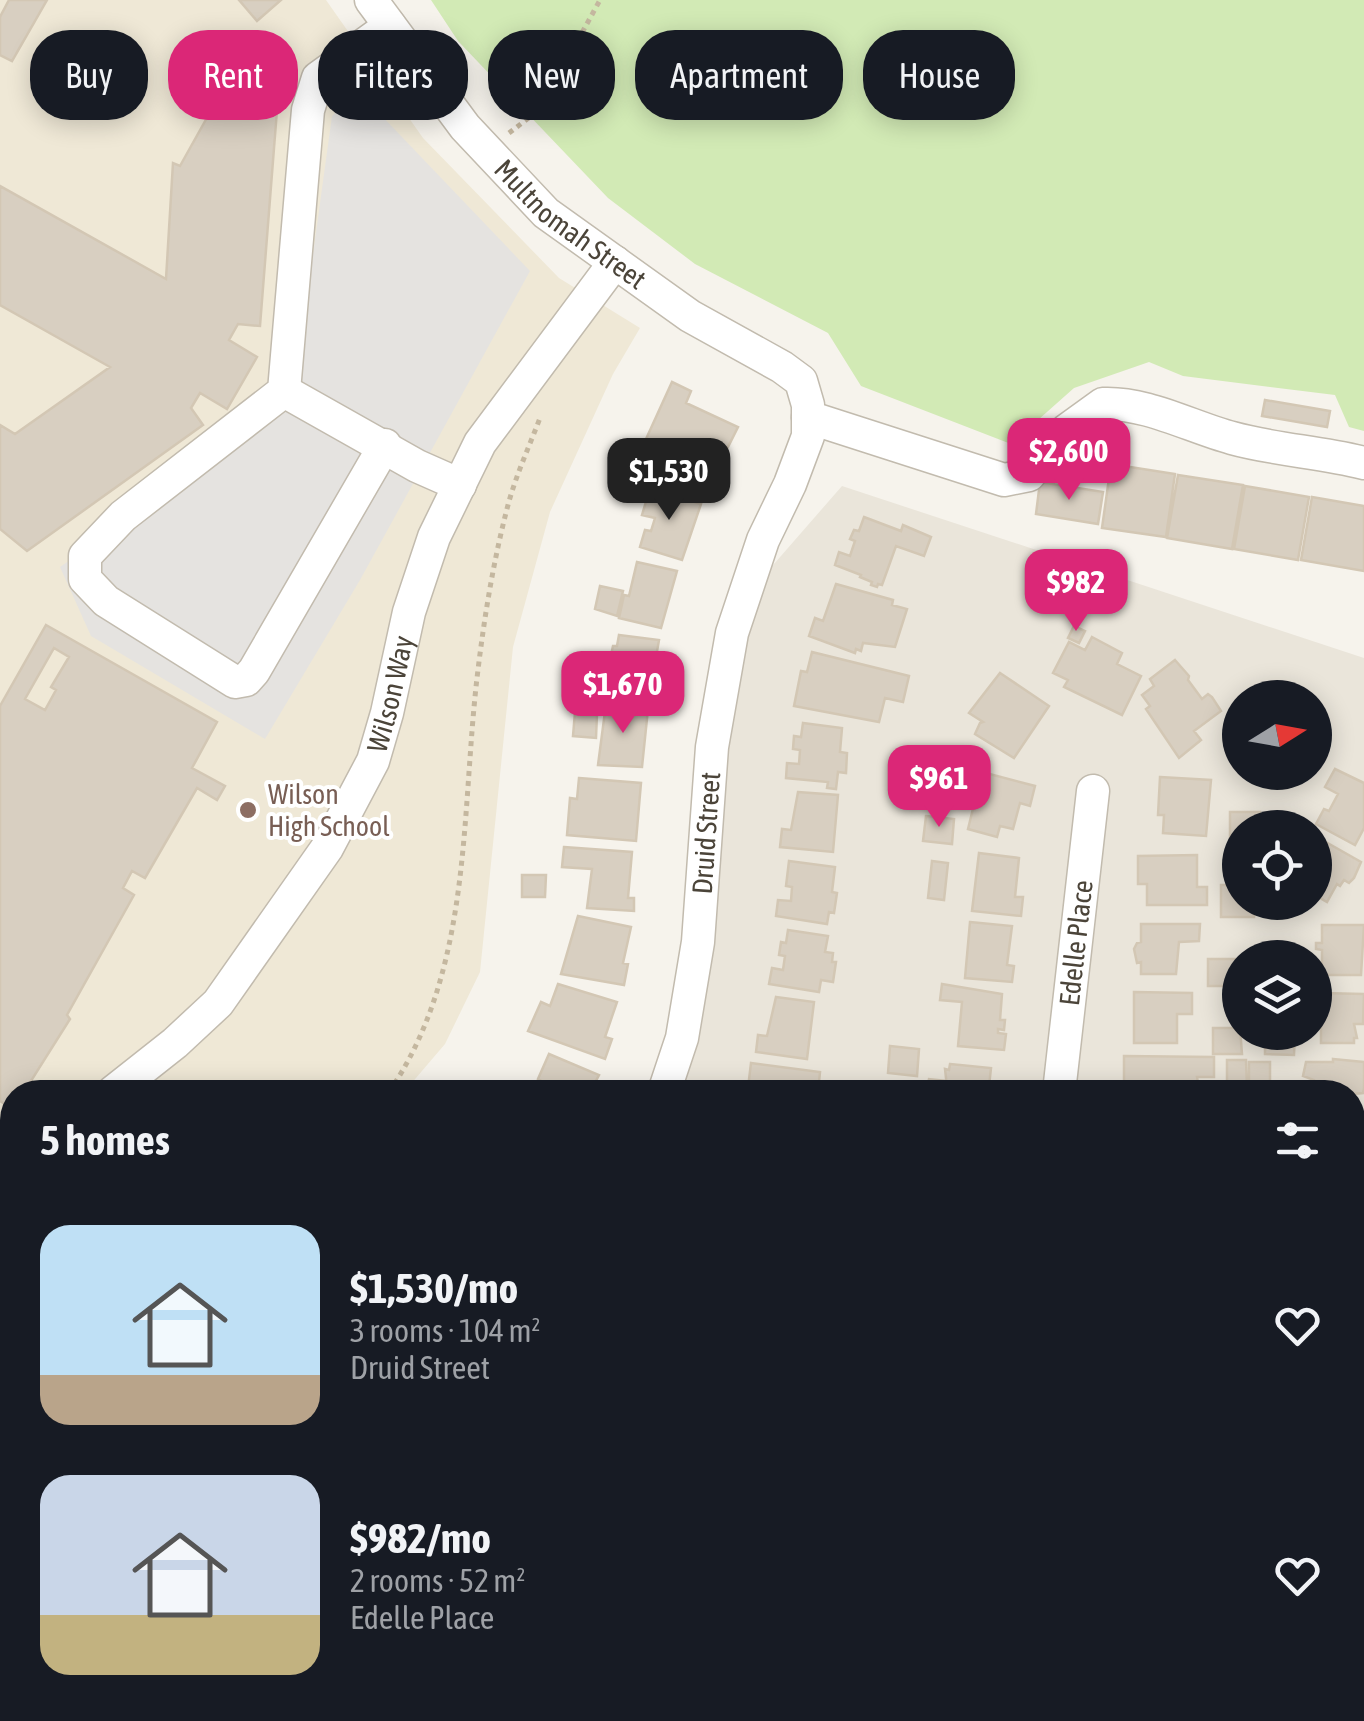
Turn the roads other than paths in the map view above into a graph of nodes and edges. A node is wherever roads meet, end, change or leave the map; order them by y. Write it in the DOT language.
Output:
graph roads {
  1 [pos="380,13"];
  2 [pos="614,262"];
  3 [pos="284,391"];
  4 [pos="808,411"];
  5 [pos="385,445"];
  6 [pos="1364,462"];
  7 [pos="460,485"];
  8 [pos="1093,791"];
  9 [pos="128,1080"];
  10 [pos="668,1080"];
  11 [pos="1060,1080"];
  1 -- 2 [label="street, Multnomah Street"];
  1 -- 3 [label="street"];
  2 -- 4 [label="street, Multnomah Street"];
  2 -- 7 [label="street, Wilson Way"];
  3 -- 5 [label="street"];
  3 -- 5 [label="street"];
  4 -- 6 [label="street"];
  4 -- 10 [label="street, Druid Street"];
  5 -- 7 [label="street"];
  7 -- 9 [label="street, Wilson Way"];
  8 -- 11 [label="street, Edelle Place"];
}
